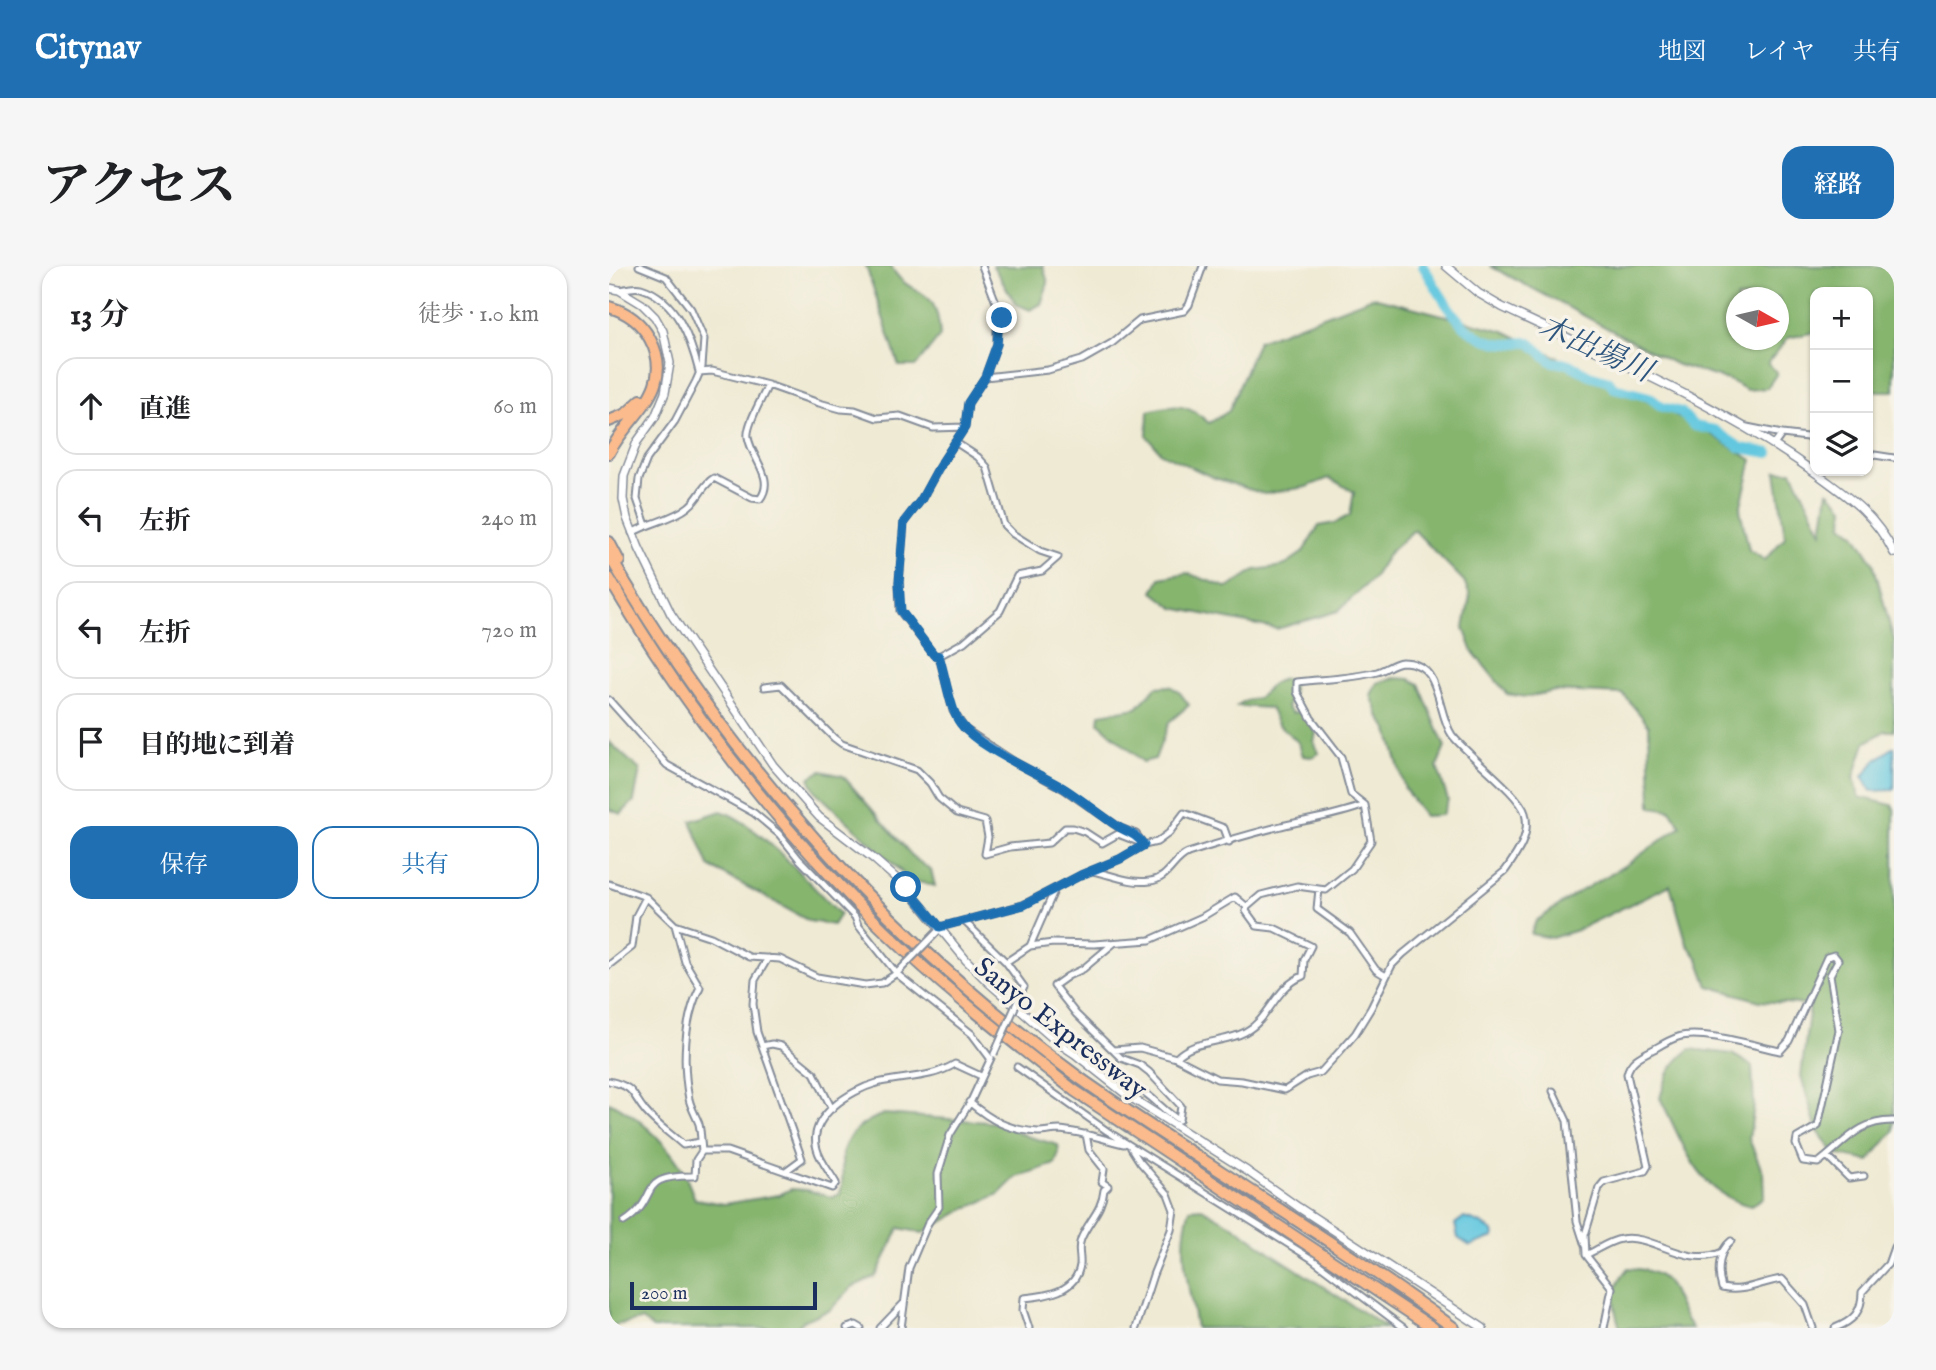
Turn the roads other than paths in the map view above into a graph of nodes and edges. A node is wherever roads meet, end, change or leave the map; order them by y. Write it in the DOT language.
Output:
graph roads {
  1 [pos="639,266"];
  2 [pos="982,266"];
  3 [pos="1203,266"];
  4 [pos="1446,266"];
  5 [pos="609,288"];
  6 [pos="619,290"];
  7 [pos="609,307"];
  8 [pos="609,314"];
  9 [pos="699,372"];
  10 [pos="985,377"];
  11 [pos="768,385"];
  12 [pos="609,421"];
  13 [pos="1745,426"];
  14 [pos="965,427"];
  15 [pos="1782,434"];
  16 [pos="1810,437"];
  17 [pos="955,442"];
  18 [pos="1775,445"];
  19 [pos="609,453"];
  20 [pos="1873,455"];
  21 [pos="1894,458"];
  22 [pos="646,525"];
  23 [pos="632,533"];
  24 [pos="609,542"];
  25 [pos="1894,553"];
  26 [pos="609,555"];
  27 [pos="609,578"];
  28 [pos="609,592"];
  29 [pos="632,595"];
  30 [pos="939,656"];
  31 [pos="674,679"];
  32 [pos="764,687"];
  33 [pos="609,700"];
  34 [pos="1364,805"];
  35 [pos="1229,842"];
  36 [pos="1144,845"];
  37 [pos="1091,871"];
  38 [pos="609,884"];
  39 [pos="1055,889"];
  40 [pos="1319,889"];
  41 [pos="646,897"];
  42 [pos="1247,907"];
  43 [pos="965,922"];
  44 [pos="675,925"];
  45 [pos="938,929"];
  46 [pos="1114,943"];
  47 [pos="1030,946"];
  48 [pos="768,958"];
  49 [pos="1006,962"];
  50 [pos="609,965"];
  51 [pos="898,973"];
  52 [pos="1386,976"];
  53 [pos="762,1046"];
  54 [pos="1113,1049"];
  55 [pos="992,1056"];
  56 [pos="1176,1058"];
  57 [pos="1017,1067"];
  58 [pos="981,1076"];
  59 [pos="609,1081"];
  60 [pos="1130,1086"];
  61 [pos="1553,1091"];
  62 [pos="969,1102"];
  63 [pos="832,1109"];
  64 [pos="1894,1121"];
  65 [pos="1086,1134"];
  66 [pos="700,1142"];
  67 [pos="1130,1145"];
  68 [pos="702,1152"];
  69 [pos="1827,1156"];
  70 [pos="787,1170"];
  71 [pos="1864,1176"];
  72 [pos="624,1222"];
  73 [pos="1731,1241"];
  74 [pos="1894,1247"];
  75 [pos="1586,1252"];
  76 [pos="1722,1252"];
  77 [pos="903,1304"];
  78 [pos="847,1328"];
  79 [pos="861,1328"];
  80 [pos="880,1328"];
  81 [pos="901,1328"];
  82 [pos="1029,1328"];
  83 [pos="1136,1328"];
  84 [pos="1404,1328"];
  85 [pos="1433,1328"];
  86 [pos="1454,1328"];
  87 [pos="1483,1328"];
  88 [pos="1604,1328"];
  89 [pos="1813,1328"];
  90 [pos="1835,1328"];
  1 -- 9 [label="street"];
  2 -- 10 [label="street"];
  3 -- 10 [label="street"];
  4 -- 13 [label="street"];
  5 -- 6 [label="street"];
  6 -- 9 [label="street"];
  6 -- 23 [label="street"];
  7 -- 19 [label="highway"];
  8 -- 12 [label="highway"];
  9 -- 11 [label="street"];
  9 -- 22 [label="street"];
  10 -- 14 [label="street"];
  11 -- 14 [label="street"];
  11 -- 22 [label="street"];
  13 -- 15 [label="street"];
  13 -- 18 [label="street"];
  14 -- 17 [label="street"];
  15 -- 16 [label="street"];
  15 -- 18 [label="street"];
  17 -- 30 [label="street"];
  17 -- 30 [label="street"];
  18 -- 25 [label="street"];
  20 -- 21 [label="street"];
  22 -- 23 [label="street"];
  23 -- 45 [label="street"];
  24 -- 29 [label="highway"];
  26 -- 29 [label="highway, Sanyo Expressway"];
  27 -- 31 [label="highway, Sanyo Expressway"];
  28 -- 31 [label="highway"];
  29 -- 86 [label="highway, Sanyo Expressway"];
  30 -- 36 [label="street"];
  31 -- 85 [label="highway, Sanyo Expressway"];
  32 -- 36 [label="street"];
  33 -- 51 [label="street"];
  34 -- 35 [label="street"];
  34 -- 40 [label="street"];
  34 -- 52 [label="street"];
  35 -- 36 [label="street"];
  35 -- 37 [label="street"];
  36 -- 37 [label="street"];
  37 -- 39 [label="street"];
  38 -- 41 [label="street"];
  39 -- 43 [label="street"];
  39 -- 47 [label="street"];
  40 -- 42 [label="street"];
  40 -- 52 [label="street"];
  41 -- 44 [label="street"];
  41 -- 50 [label="street"];
  42 -- 46 [label="street"];
  42 -- 56 [label="street"];
  43 -- 45 [label="street"];
  43 -- 49 [label="street"];
  44 -- 48 [label="street"];
  44 -- 66 [label="street"];
  45 -- 51 [label="street, bridge"];
  45 -- 87 [label="street"];
  46 -- 47 [label="street"];
  46 -- 54 [label="street"];
  47 -- 49 [label="street"];
  48 -- 51 [label="street"];
  48 -- 53 [label="street"];
  49 -- 55 [label="street, bridge"];
  51 -- 55 [label="street"];
  52 -- 56 [label="street"];
  53 -- 63 [label="street"];
  53 -- 70 [label="street"];
  54 -- 56 [label="street"];
  54 -- 60 [label="street"];
  55 -- 58 [label="street"];
  57 -- 67 [label="street"];
  58 -- 62 [label="street"];
  58 -- 63 [label="street"];
  59 -- 66 [label="street"];
  61 -- 75 [label="street"];
  62 -- 65 [label="street"];
  62 -- 77 [label="street"];
  63 -- 70 [label="street"];
  64 -- 69 [label="street"];
  65 -- 67 [label="street"];
  65 -- 82 [label="street"];
  66 -- 68 [label="street"];
  67 -- 83 [label="street"];
  67 -- 84 [label="street"];
  68 -- 70 [label="street"];
  68 -- 72 [label="street"];
  69 -- 71 [label="street"];
  69 -- 75 [label="street"];
  73 -- 76 [label="street"];
  74 -- 90 [label="street"];
  75 -- 76 [label="street"];
  75 -- 88 [label="street"];
  76 -- 89 [label="street"];
  77 -- 80 [label="street"];
  77 -- 81 [label="street"];
  78 -- 79 [label="street"];
}
